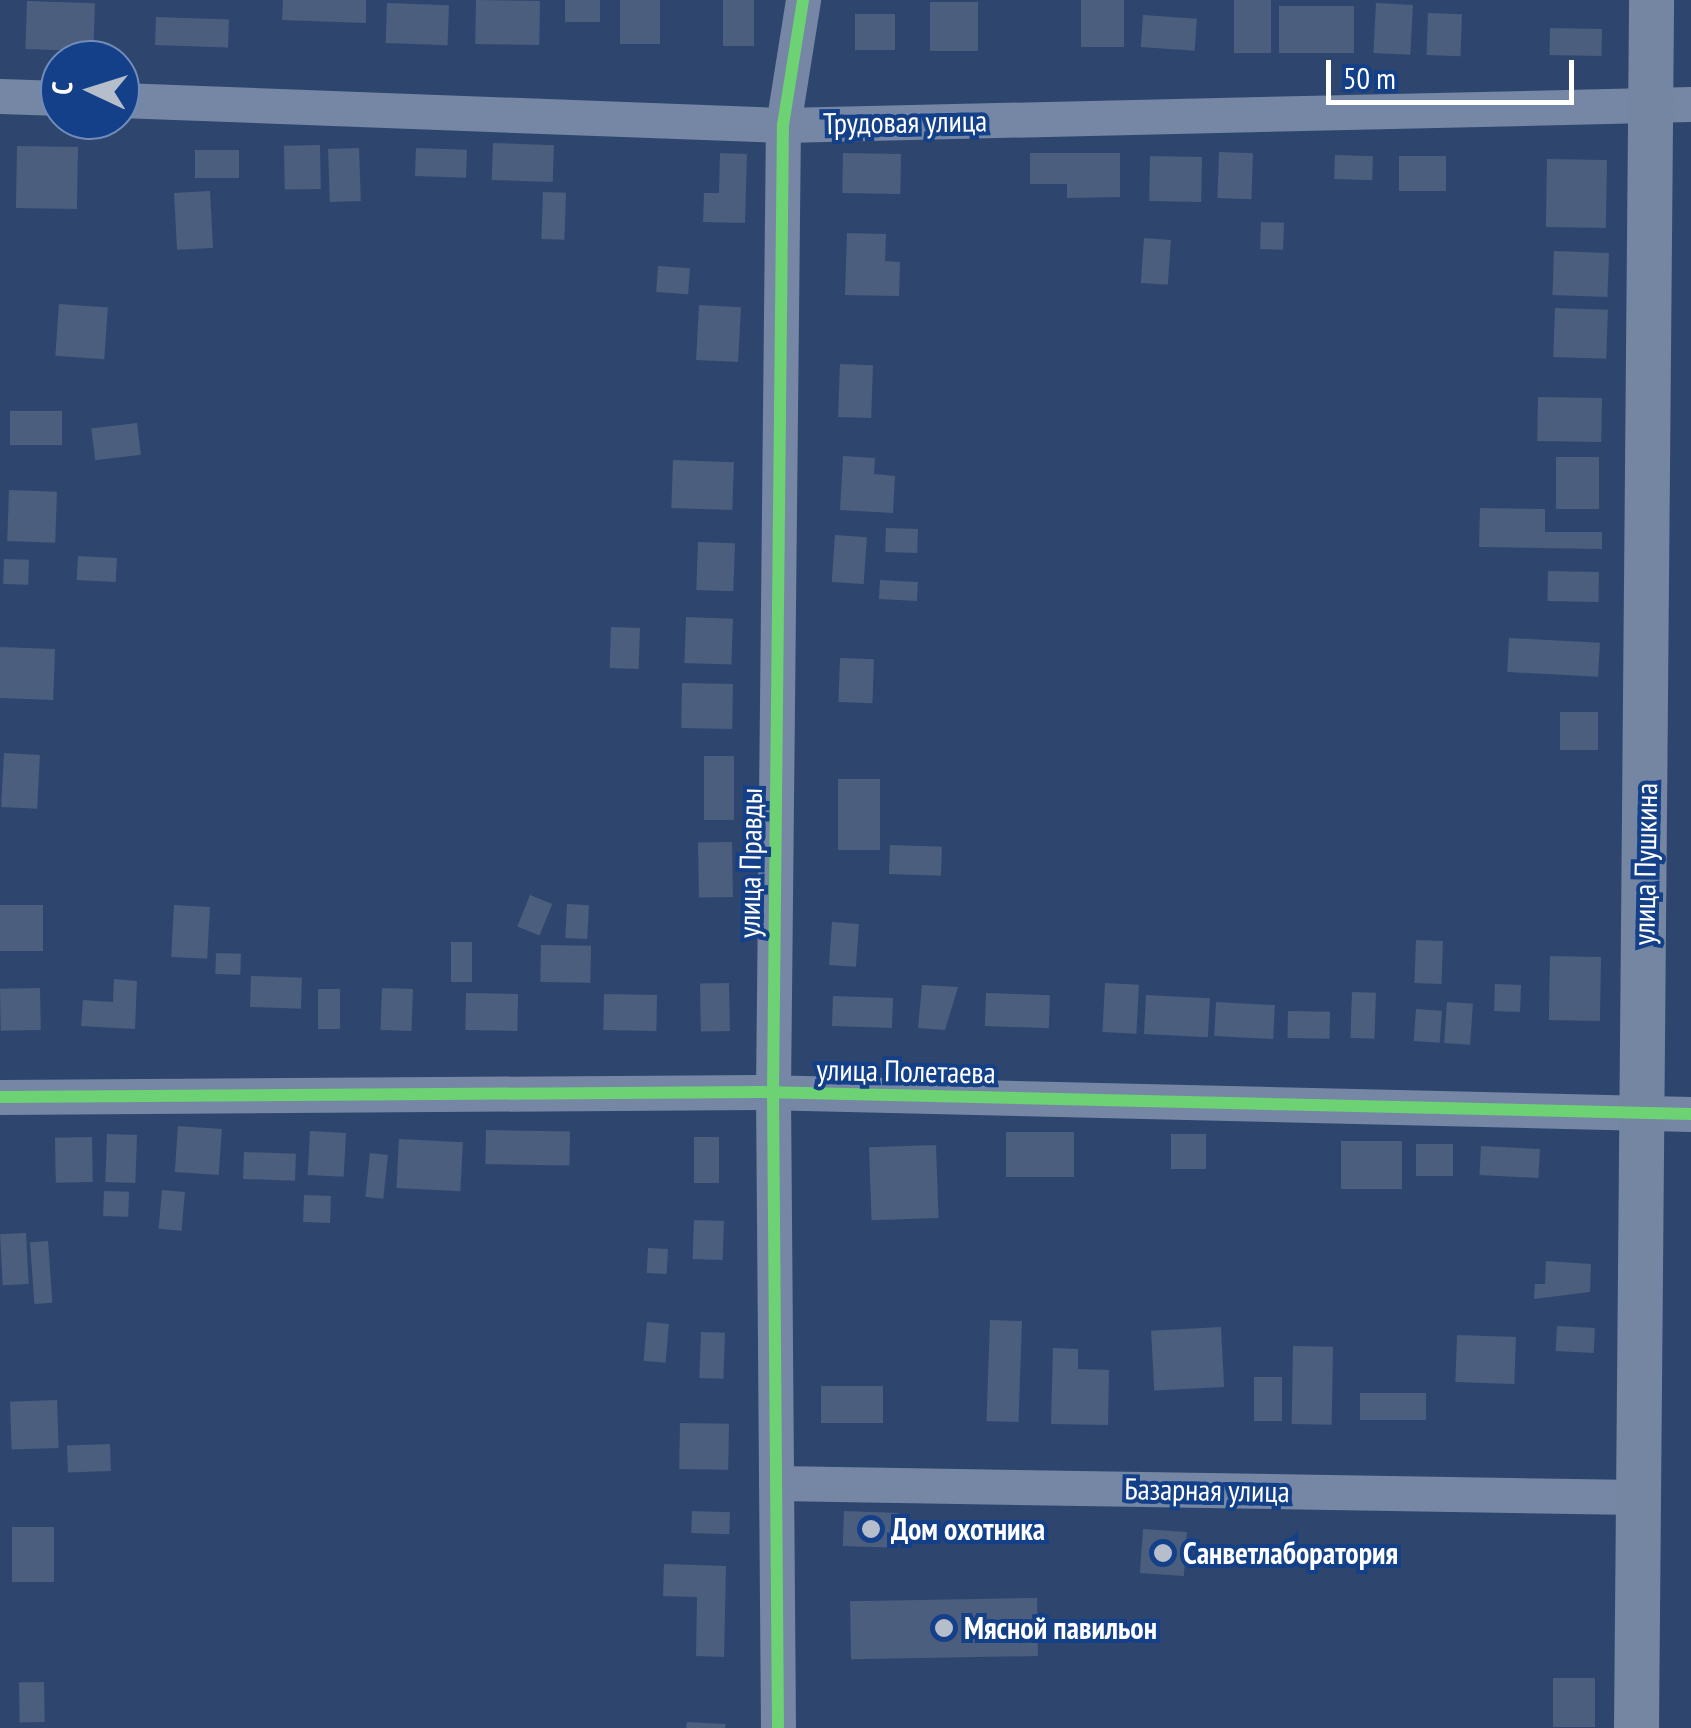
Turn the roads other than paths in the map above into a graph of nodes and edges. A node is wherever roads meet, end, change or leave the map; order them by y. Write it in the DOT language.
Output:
graph roads {
  1 [pos="803,0"];
  2 [pos="1652,0"];
  3 [pos="0,96"];
  4 [pos="40,97"];
  5 [pos="140,101"];
  6 [pos="1671,104"];
  7 [pos="783,125"];
  8 [pos="773,1092"];
  9 [pos="0,1097"];
  10 [pos="1642,1113"];
  11 [pos="1691,1114"];
  12 [pos="776,1483"];
  13 [pos="1638,1497"];
  14 [pos="778,1728"];
  15 [pos="1636,1728"];
  1 -- 7 [label="street, улица Правды"];
  2 -- 6 [label="main road, улица Пушкина"];
  3 -- 4 [label="street"];
  5 -- 7 [label="street, Трудовая улица"];
  6 -- 7 [label="street, Трудовая улица"];
  6 -- 10 [label="main road, улица Пушкина"];
  7 -- 8 [label="street, улица Правды"];
  8 -- 9 [label="street, улица Полетаева"];
  8 -- 10 [label="street, улица Полетаева"];
  8 -- 12 [label="street, улица Правды"];
  10 -- 11 [label="street, улица Полетаева"];
  10 -- 13 [label="main road, улица Пушкина"];
  12 -- 13 [label="street, Базарная улица"];
  12 -- 14 [label="street, улица Правды"];
  13 -- 15 [label="main road, улица Пушкина"];
}
